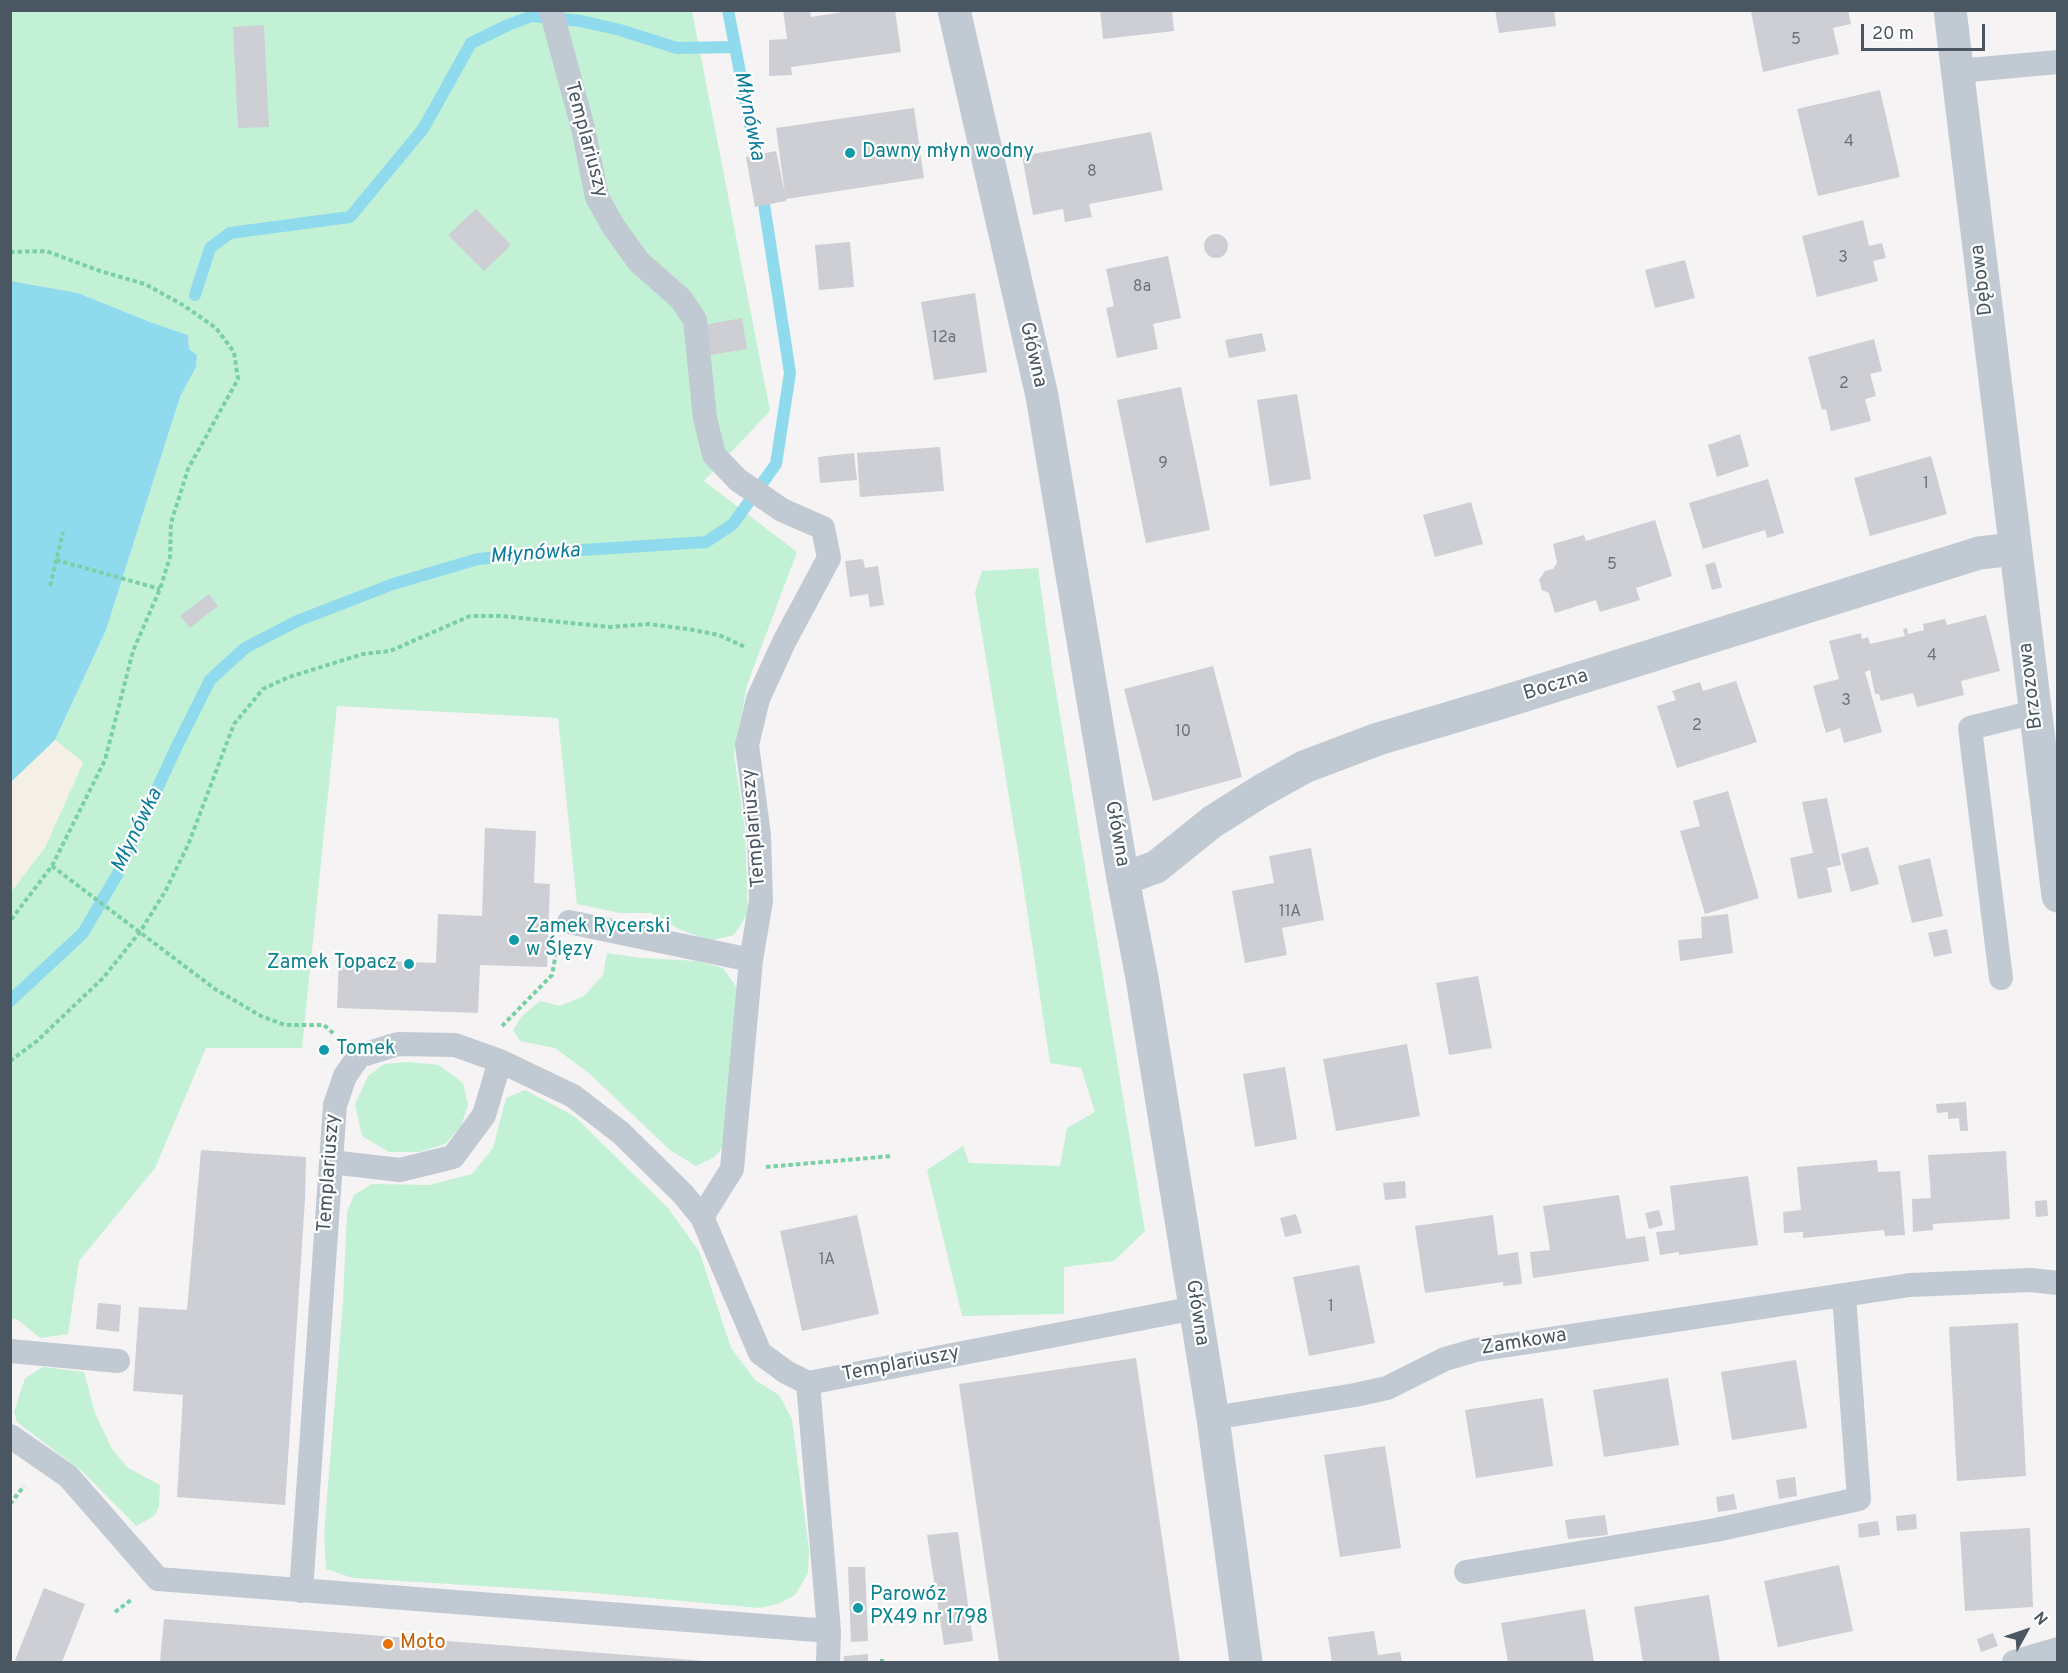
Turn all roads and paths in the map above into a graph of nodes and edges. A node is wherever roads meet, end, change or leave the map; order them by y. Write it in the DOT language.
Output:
graph roads {
  1 [pos="551,10"];
  2 [pos="954,10"];
  3 [pos="1950,10"];
  4 [pos="2058,62"];
  5 [pos="1958,71"];
  6 [pos="10,252"];
  7 [pos="63,531"];
  8 [pos="2015,549"];
  9 [pos="56,560"];
  10 [pos="50,586"];
  11 [pos="160,589"];
  12 [pos="776,660"];
  13 [pos="2035,712"];
  14 [pos="52,866"];
  15 [pos="1123,879"];
  16 [pos="2058,896"];
  17 [pos="10,921"];
  18 [pos="569,922"];
  19 [pos="140,932"];
  20 [pos="752,960"];
  21 [pos="2001,978"];
  22 [pos="476,1053"];
  23 [pos="359,1056"];
  24 [pos="10,1061"];
  25 [pos="501,1061"];
  26 [pos="892,1156"];
  27 [pos="331,1162"];
  28 [pos="732,1169"];
  29 [pos="702,1217"];
  30 [pos="2058,1283"];
  31 [pos="1844,1296"];
  32 [pos="1195,1308"];
  33 [pos="10,1351"];
  34 [pos="118,1361"];
  35 [pos="808,1383"];
  36 [pos="1213,1418"];
  37 [pos="10,1436"];
  38 [pos="1466,1572"];
  39 [pos="301,1592"];
  40 [pos="829,1631"];
  41 [pos="2058,1649"];
  42 [pos="828,1662"];
  43 [pos="1246,1662"];
  44 [pos="2014,1662"];
  1 -- 12 [label="lane, Templariuszy"];
  2 -- 15 [label="street, Główna"];
  3 -- 5 [label="street, Dębowa"];
  4 -- 5 [label="lane"];
  5 -- 8 [label="street, Dębowa"];
  6 -- 11 [label="path"];
  7 -- 9 [label="path"];
  8 -- 13 [label="street, Brzozowa"];
  8 -- 15 [label="street, Boczna"];
  9 -- 10 [label="path"];
  9 -- 11 [label="path"];
  11 -- 14 [label="path"];
  12 -- 19 [label="path"];
  12 -- 20 [label="lane, Templariuszy"];
  13 -- 16 [label="street, Brzozowa"];
  13 -- 21 [label="lane"];
  14 -- 17 [label="path"];
  14 -- 19 [label="path"];
  15 -- 32 [label="street, Główna"];
  18 -- 20 [label="lane"];
  18 -- 22 [label="path"];
  19 -- 23 [label="path"];
  19 -- 24 [label="path"];
  20 -- 28 [label="lane, Templariuszy"];
  22 -- 23 [label="lane"];
  22 -- 25 [label="lane"];
  23 -- 27 [label="lane, Templariuszy"];
  25 -- 27 [label="lane"];
  25 -- 29 [label="lane"];
  26 -- 28 [label="path"];
  27 -- 39 [label="lane, Templariuszy"];
  28 -- 29 [label="lane, Templariuszy"];
  29 -- 35 [label="lane"];
  30 -- 31 [label="lane, Zamkowa"];
  31 -- 36 [label="lane, Zamkowa"];
  31 -- 38 [label="lane"];
  32 -- 35 [label="lane, Templariuszy"];
  32 -- 36 [label="street, Główna"];
  33 -- 34 [label="lane"];
  35 -- 40 [label="lane"];
  36 -- 43 [label="street, Główna"];
  37 -- 39 [label="lane"];
  39 -- 40 [label="lane"];
  40 -- 42 [label="lane"];
  41 -- 44 [label="lane"];
}
